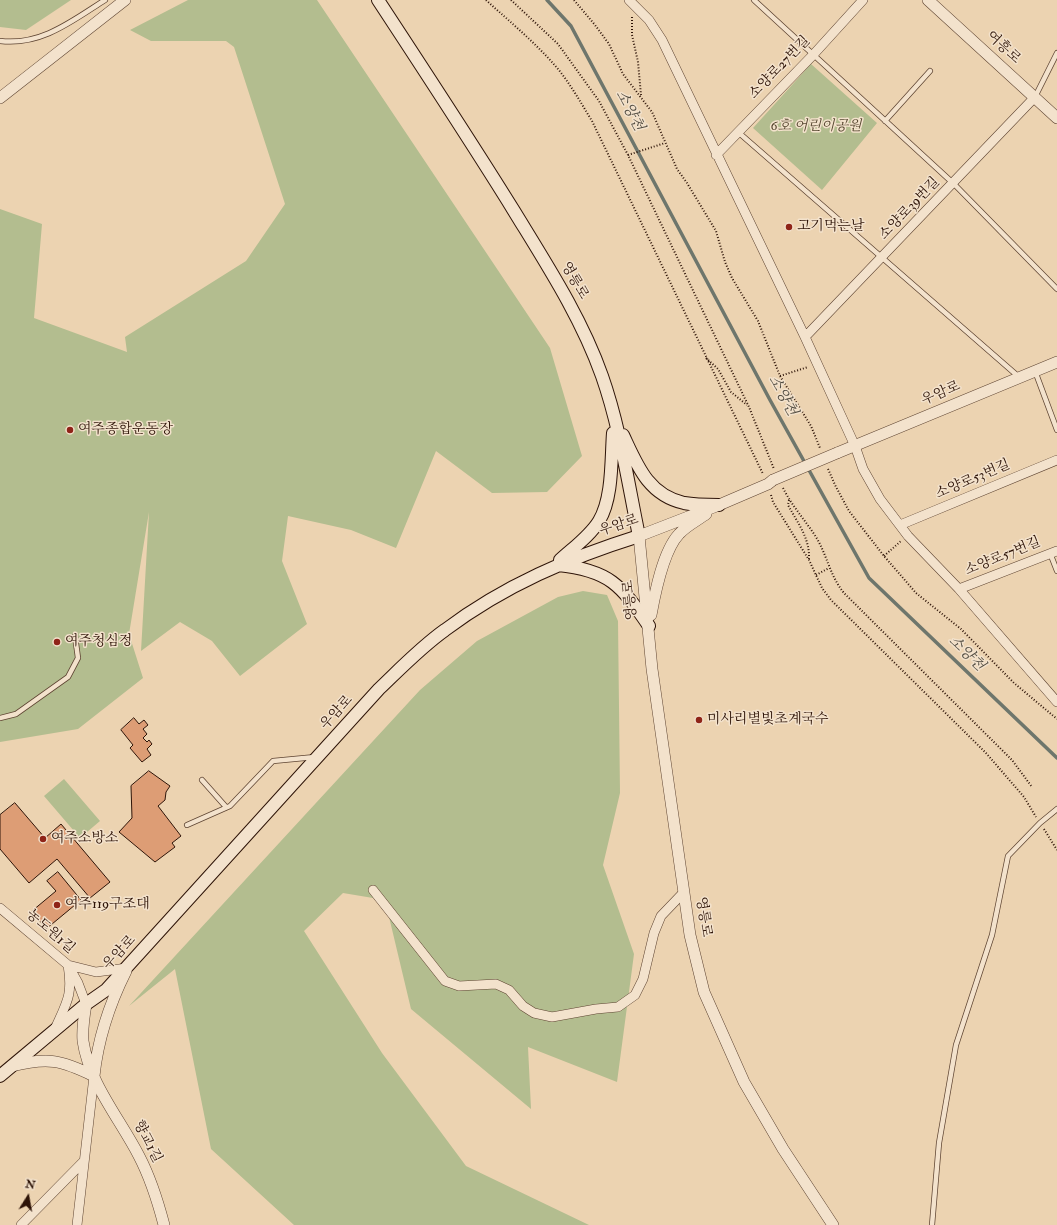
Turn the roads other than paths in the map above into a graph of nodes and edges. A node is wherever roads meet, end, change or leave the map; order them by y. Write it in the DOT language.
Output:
graph roads {
  1 [pos="104,0"];
  2 [pos="123,0"];
  3 [pos="378,0"];
  4 [pos="754,0"];
  5 [pos="863,0"];
  6 [pos="928,0"];
  7 [pos="632,3"];
  8 [pos="0,41"];
  9 [pos="1057,53"];
  10 [pos="813,55"];
  11 [pos="930,71"];
  12 [pos="0,98"];
  13 [pos="1034,98"];
  14 [pos="1057,118"];
  15 [pos="885,121"];
  16 [pos="738,132"];
  17 [pos="716,155"];
  18 [pos="954,184"];
  19 [pos="882,257"];
  20 [pos="1057,289"];
  21 [pos="805,338"];
  22 [pos="1057,362"];
  23 [pos="1035,371"];
  24 [pos="1020,378"];
  25 [pos="614,415"];
  26 [pos="1057,430"];
  27 [pos="855,446"];
  28 [pos="1057,460"];
  29 [pos="719,505"];
  30 [pos="900,525"];
  31 [pos="639,536"];
  32 [pos="1054,552"];
  33 [pos="555,565"];
  34 [pos="1057,571"];
  35 [pos="959,590"];
  36 [pos="648,626"];
  37 [pos="75,636"];
  38 [pos="1057,702"];
  39 [pos="0,718"];
  40 [pos="318,756"];
  41 [pos="202,780"];
  42 [pos="226,807"];
  43 [pos="1057,810"];
  44 [pos="187,825"];
  45 [pos="373,890"];
  46 [pos="684,892"];
  47 [pos="0,908"];
  48 [pos="68,965"];
  49 [pos="128,967"];
  50 [pos="86,1004"];
  51 [pos="53,1032"];
  52 [pos="11,1066"];
  53 [pos="0,1076"];
  54 [pos="94,1076"];
  55 [pos="82,1162"];
  56 [pos="21,1225"];
  57 [pos="77,1225"];
  58 [pos="164,1225"];
  59 [pos="833,1225"];
  60 [pos="932,1225"];
  1 -- 8 [label="lane"];
  2 -- 12 [label="street"];
  3 -- 25 [label="main road, 영릉로"];
  4 -- 10 [label="lane"];
  5 -- 10 [label="street, 소양로27번길"];
  6 -- 13 [label="street, 여흥로"];
  7 -- 17 [label="street"];
  9 -- 13 [label="lane"];
  10 -- 15 [label="lane"];
  10 -- 16 [label="street, 소양로27번길"];
  11 -- 15 [label="lane"];
  13 -- 14 [label="street, 여흥로"];
  13 -- 18 [label="street, 소양로39번길"];
  15 -- 18 [label="lane"];
  16 -- 17 [label="street, 소양로27번길"];
  16 -- 19 [label="lane"];
  17 -- 21 [label="street"];
  18 -- 19 [label="street, 소양로39번길"];
  18 -- 20 [label="lane"];
  19 -- 21 [label="street, 소양로39번길"];
  19 -- 24 [label="lane"];
  21 -- 27 [label="street"];
  22 -- 23 [label="street, 우암로"];
  23 -- 24 [label="street, 우암로"];
  23 -- 26 [label="lane"];
  24 -- 27 [label="street, 우암로"];
  25 -- 29 [label="main road"];
  25 -- 31 [label="main road, 영릉로"];
  25 -- 33 [label="main road"];
  27 -- 29 [label="street, 우암로, bridge"];
  27 -- 30 [label="street"];
  28 -- 30 [label="street, 소양로53번길"];
  29 -- 31 [label="street, 우암로"];
  29 -- 36 [label="street"];
  30 -- 35 [label="street"];
  31 -- 33 [label="main road, 우암로"];
  31 -- 36 [label="street, 영릉로"];
  32 -- 34 [label="lane"];
  32 -- 35 [label="street, 소양로57번길"];
  33 -- 36 [label="main road"];
  33 -- 40 [label="main road, 우암로"];
  35 -- 38 [label="street"];
  36 -- 46 [label="street, 영릉로"];
  37 -- 39 [label="lane"];
  40 -- 42 [label="lane"];
  40 -- 49 [label="main road, 우암로"];
  41 -- 42 [label="lane"];
  42 -- 44 [label="lane"];
  43 -- 60 [label="lane"];
  45 -- 46 [label="street"];
  46 -- 59 [label="street, 영릉로"];
  47 -- 48 [label="street, 농도원1길"];
  48 -- 49 [label="street"];
  48 -- 50 [label="street, 농도원1길"];
  48 -- 51 [label="street"];
  49 -- 50 [label="main road, 우암로"];
  49 -- 54 [label="street"];
  50 -- 51 [label="main road, 우암로"];
  50 -- 54 [label="street, 향교1길"];
  51 -- 52 [label="main road, 우암로"];
  52 -- 53 [label="main road, 우암로"];
  52 -- 54 [label="street"];
  54 -- 55 [label="street, 향교1길"];
  54 -- 58 [label="street, 향교1길"];
  55 -- 56 [label="street"];
  55 -- 57 [label="street, 향교1길"];
}
